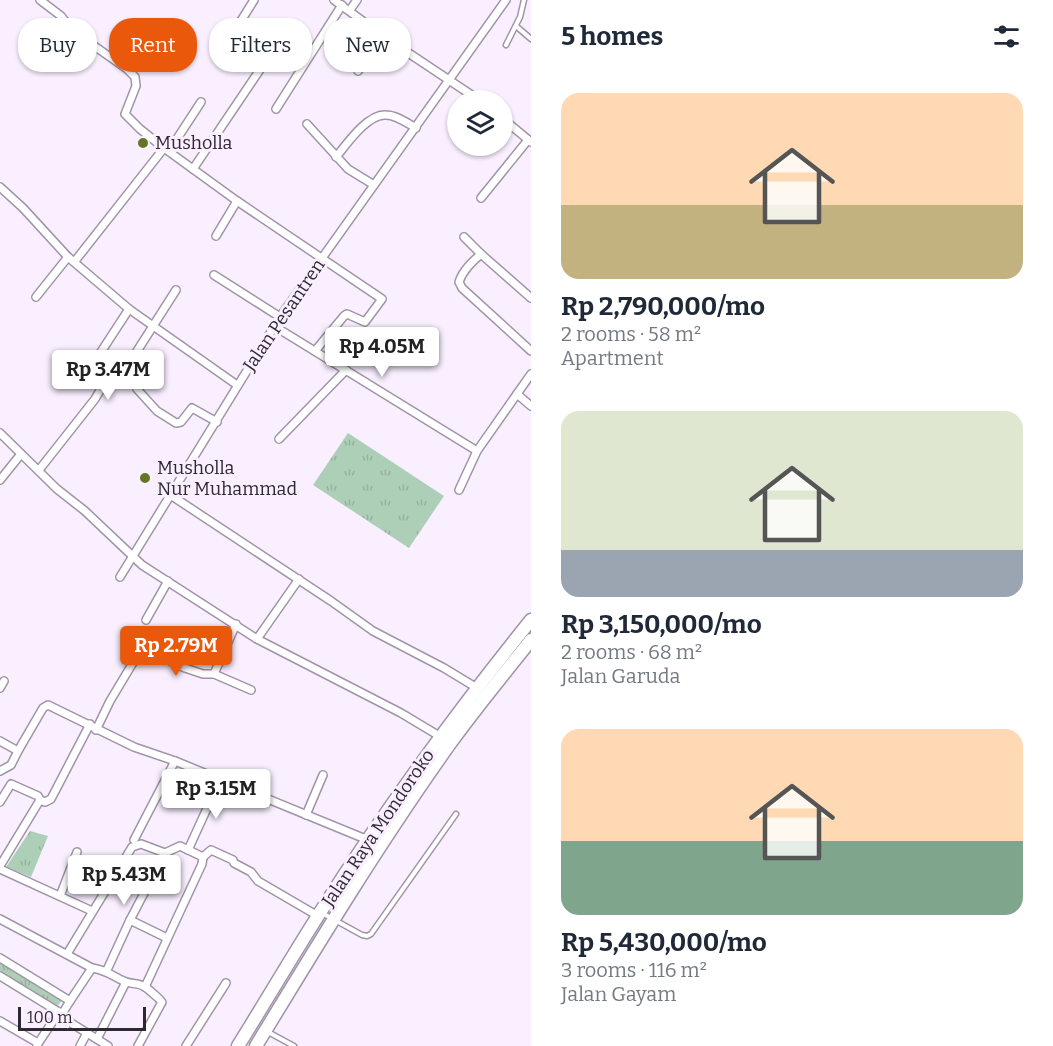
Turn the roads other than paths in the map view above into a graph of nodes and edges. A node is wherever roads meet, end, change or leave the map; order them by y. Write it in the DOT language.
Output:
graph roads {
  1 [pos="40,0"];
  2 [pos="254,0"];
  3 [pos="334,0"];
  4 [pos="357,0"];
  5 [pos="506,0"];
  6 [pos="524,0"];
  7 [pos="342,5"];
  8 [pos="350,10"];
  9 [pos="63,18"];
  10 [pos="242,18"];
  11 [pos="360,18"];
  12 [pos="516,26"];
  13 [pos="531,39"];
  14 [pos="506,45"];
  15 [pos="97,48"];
  16 [pos="411,55"];
  17 [pos="258,72"];
  18 [pos="449,81"];
  19 [pos="463,90"];
  20 [pos="201,102"];
  21 [pos="276,109"];
  22 [pos="307,124"];
  23 [pos="513,127"];
  24 [pos="416,128"];
  25 [pos="529,141"];
  26 [pos="166,150"];
  27 [pos="336,158"];
  28 [pos="193,169"];
  29 [pos="374,185"];
  30 [pos="0,187"];
  31 [pos="482,198"];
  32 [pos="237,201"];
  33 [pos="216,236"];
  34 [pos="464,237"];
  35 [pos="481,254"];
  36 [pos="322,257"];
  37 [pos="71,259"];
  38 [pos="214,275"];
  39 [pos="177,290"];
  40 [pos="36,297"];
  41 [pos="531,298"];
  42 [pos="129,309"];
  43 [pos="280,317"];
  44 [pos="152,326"];
  45 [pos="274,326"];
  46 [pos="315,351"];
  47 [pos="531,351"];
  48 [pos="125,370"];
  49 [pos="346,370"];
  50 [pos="531,374"];
  51 [pos="237,385"];
  52 [pos="137,389"];
  53 [pos="517,394"];
  54 [pos="531,406"];
  55 [pos="217,422"];
  56 [pos="0,433"];
  57 [pos="279,439"];
  58 [pos="477,451"];
  59 [pos="21,454"];
  60 [pos="39,470"];
  61 [pos="0,480"];
  62 [pos="459,490"];
  63 [pos="174,497"];
  64 [pos="133,558"];
  65 [pos="120,577"];
  66 [pos="299,579"];
  67 [pos="168,580"];
  68 [pos="146,620"];
  69 [pos="531,620"];
  70 [pos="236,624"];
  71 [pos="257,639"];
  72 [pos="531,640"];
  73 [pos="214,674"];
  74 [pos="477,688"];
  75 [pos="251,690"];
  76 [pos="90,724"];
  77 [pos="96,730"];
  78 [pos="441,737"];
  79 [pos="0,741"];
  80 [pos="18,751"];
  81 [pos="175,761"];
  82 [pos="0,771"];
  83 [pos="323,775"];
  84 [pos="220,780"];
  85 [pos="40,800"];
  86 [pos="0,802"];
  87 [pos="456,814"];
  88 [pos="306,815"];
  89 [pos="134,840"];
  90 [pos="368,840"];
  91 [pos="188,850"];
  92 [pos="77,852"];
  93 [pos="165,853"];
  94 [pos="203,861"];
  95 [pos="0,868"];
  96 [pos="72,869"];
  97 [pos="108,886"];
  98 [pos="60,896"];
  99 [pos="92,911"];
  100 [pos="319,914"];
  101 [pos="0,919"];
  102 [pos="333,919"];
  103 [pos="130,920"];
  104 [pos="167,938"];
  105 [pos="67,954"];
  106 [pos="0,958"];
  107 [pos="92,968"];
  108 [pos="107,970"];
  109 [pos="0,976"];
  110 [pos="126,982"];
  111 [pos="225,983"];
  112 [pos="145,987"];
  113 [pos="70,1001"];
  114 [pos="61,1013"];
  115 [pos="0,1021"];
  116 [pos="266,1030"];
  117 [pos="87,1034"];
  118 [pos="97,1039"];
  119 [pos="37,1045"];
  120 [pos="80,1046"];
  121 [pos="108,1046"];
  122 [pos="138,1046"];
  123 [pos="186,1046"];
  124 [pos="238,1046"];
  125 [pos="256,1046"];
  126 [pos="294,1046"];
  1 -- 9 [label="street"];
  2 -- 10 [label="street"];
  3 -- 7 [label="street"];
  4 -- 8 [label="street"];
  5 -- 18 [label="street, Jalan Pesantren"];
  6 -- 12 [label="lane"];
  7 -- 8 [label="street"];
  7 -- 21 [label="street"];
  8 -- 11 [label="street"];
  12 -- 13 [label="lane"];
  12 -- 14 [label="lane"];
  15 -- 26 [label="street"];
  16 -- 18 [label="street"];
  17 -- 28 [label="street"];
  18 -- 19 [label="street"];
  18 -- 24 [label="street, Jalan Pesantren"];
  20 -- 26 [label="street"];
  22 -- 27 [label="street"];
  23 -- 25 [label="street"];
  24 -- 27 [label="street"];
  24 -- 29 [label="street, Jalan Pesantren"];
  25 -- 31 [label="street"];
  26 -- 28 [label="street"];
  26 -- 37 [label="street"];
  27 -- 29 [label="street"];
  28 -- 32 [label="street"];
  29 -- 36 [label="street, Jalan Pesantren"];
  30 -- 37 [label="street"];
  32 -- 33 [label="street"];
  32 -- 36 [label="street"];
  34 -- 35 [label="street"];
  35 -- 41 [label="street"];
  35 -- 47 [label="street"];
  36 -- 43 [label="street, Jalan Pesantren"];
  36 -- 46 [label="street"];
  37 -- 40 [label="street"];
  37 -- 42 [label="street"];
  38 -- 43 [label="street"];
  39 -- 44 [label="street"];
  42 -- 44 [label="street"];
  42 -- 60 [label="street"];
  43 -- 45 [label="street, Jalan Pesantren"];
  44 -- 48 [label="street"];
  44 -- 51 [label="street"];
  45 -- 46 [label="street"];
  45 -- 51 [label="street, Jalan Pesantren"];
  46 -- 49 [label="street"];
  49 -- 57 [label="street"];
  49 -- 58 [label="street"];
  50 -- 53 [label="street"];
  51 -- 55 [label="street, Jalan Pesantren"];
  52 -- 55 [label="street"];
  53 -- 54 [label="street"];
  53 -- 58 [label="street"];
  55 -- 63 [label="street, Jalan Pesantren"];
  56 -- 59 [label="street"];
  58 -- 62 [label="street"];
  59 -- 60 [label="street"];
  59 -- 61 [label="street"];
  60 -- 64 [label="street"];
  63 -- 64 [label="street, Jalan Pesantren"];
  63 -- 66 [label="street"];
  64 -- 65 [label="street, Jalan Pesantren"];
  64 -- 67 [label="street"];
  66 -- 71 [label="street"];
  66 -- 74 [label="street"];
  67 -- 68 [label="street"];
  67 -- 70 [label="street"];
  69 -- 74 [label="highway, Jalan Raya Mondoroko"];
  70 -- 71 [label="street"];
  70 -- 73 [label="street"];
  71 -- 78 [label="street"];
  72 -- 102 [label="highway, Jalan Raya Mondoroko"];
  73 -- 75 [label="street"];
  73 -- 77 [label="street"];
  74 -- 78 [label="highway, Jalan Raya Mondoroko"];
  76 -- 77 [label="street"];
  76 -- 80 [label="street"];
  76 -- 85 [label="street"];
  77 -- 81 [label="street"];
  78 -- 90 [label="highway, Jalan Raya Mondoroko"];
  79 -- 80 [label="street"];
  80 -- 82 [label="street"];
  81 -- 84 [label="street"];
  81 -- 89 [label="street"];
  83 -- 88 [label="street"];
  84 -- 88 [label="street"];
  84 -- 91 [label="street"];
  85 -- 86 [label="street"];
  85 -- 95 [label="street"];
  87 -- 102 [label="lane"];
  88 -- 90 [label="street"];
  90 -- 100 [label="highway, Jalan Raya Mondoroko"];
  91 -- 93 [label="street"];
  91 -- 94 [label="street"];
  92 -- 96 [label="street"];
  93 -- 97 [label="street"];
  93 -- 103 [label="street"];
  94 -- 100 [label="street"];
  94 -- 104 [label="street"];
  95 -- 98 [label="street"];
  96 -- 97 [label="street"];
  96 -- 98 [label="street"];
  97 -- 99 [label="street"];
  98 -- 99 [label="street"];
  99 -- 105 [label="street"];
  100 -- 102 [label="lane"];
  100 -- 124 [label="highway, Jalan Raya Mondoroko"];
  101 -- 105 [label="street"];
  102 -- 116 [label="highway, Jalan Raya Mondoroko"];
  103 -- 104 [label="street"];
  103 -- 108 [label="street"];
  104 -- 112 [label="street"];
  105 -- 107 [label="street"];
  106 -- 113 [label="street"];
  107 -- 108 [label="street"];
  107 -- 113 [label="street"];
  108 -- 110 [label="street"];
  109 -- 114 [label="street"];
  110 -- 112 [label="street"];
  110 -- 118 [label="street"];
  111 -- 123 [label="street"];
  112 -- 122 [label="street"];
  113 -- 114 [label="street"];
  114 -- 117 [label="street"];
  114 -- 119 [label="street"];
  115 -- 119 [label="street"];
  116 -- 125 [label="highway, Jalan Raya Mondoroko"];
  116 -- 126 [label="lane"];
  117 -- 118 [label="street"];
  117 -- 120 [label="street"];
  118 -- 121 [label="street"];
}
